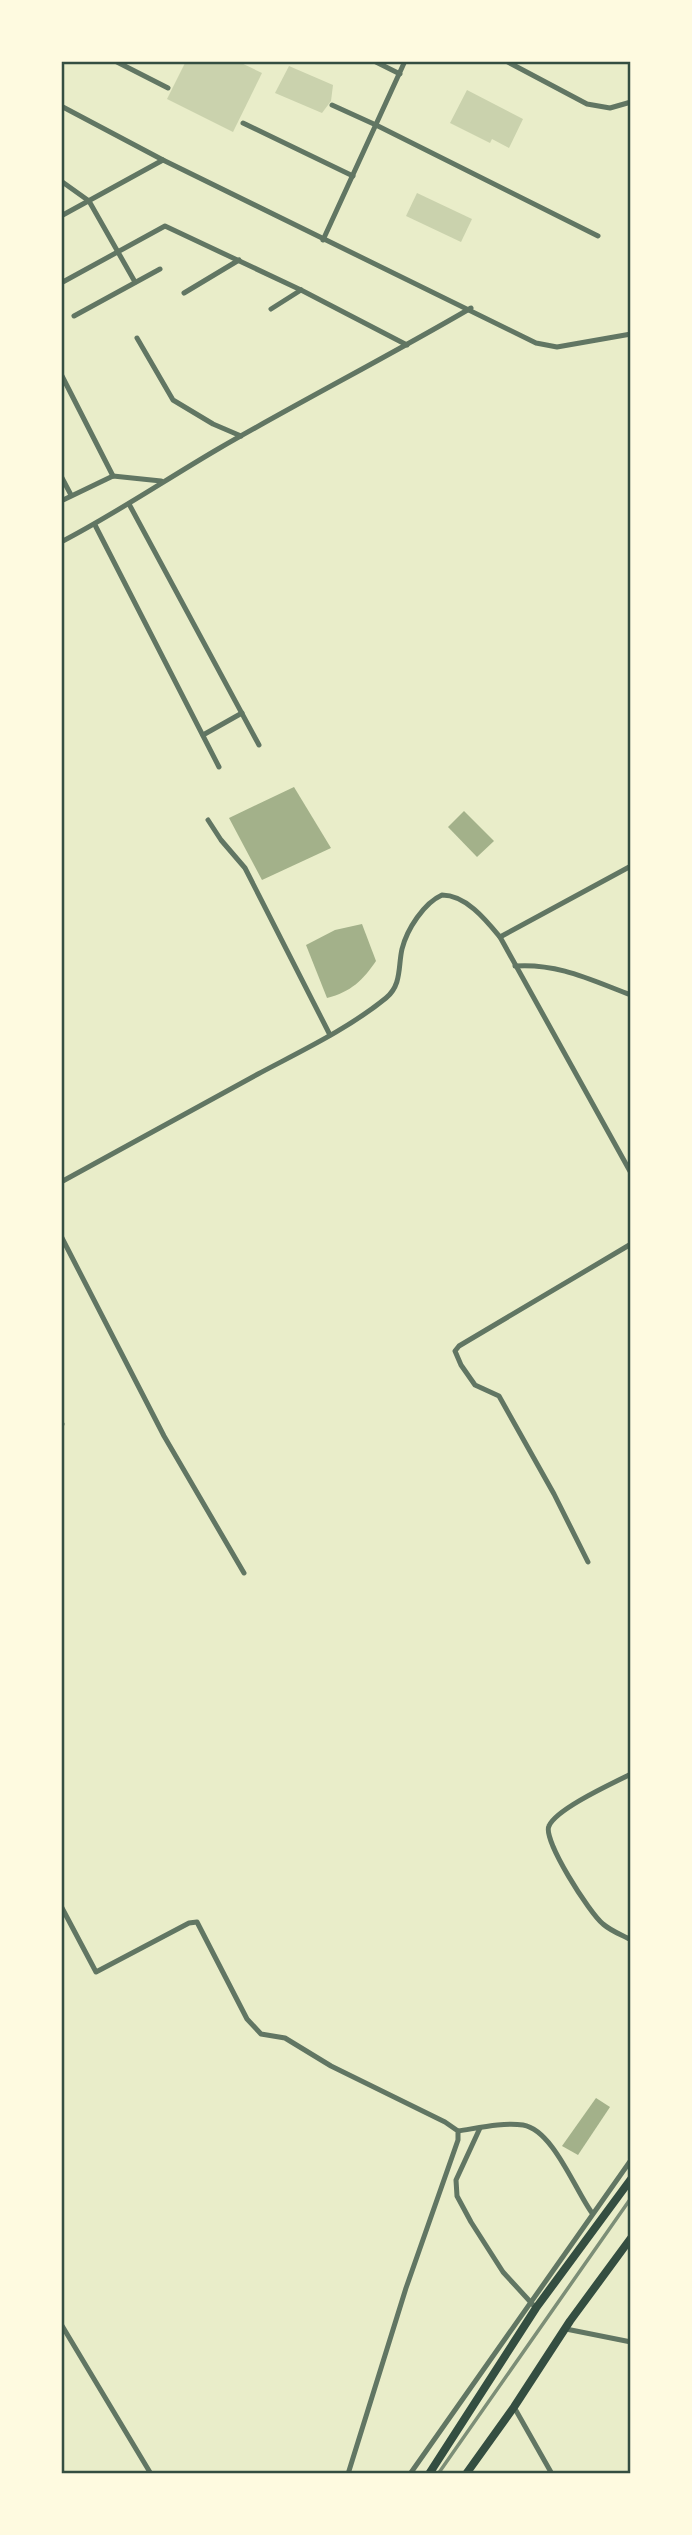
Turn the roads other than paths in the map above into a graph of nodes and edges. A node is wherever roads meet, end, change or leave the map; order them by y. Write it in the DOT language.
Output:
graph roads {
  1 [pos="115,61"];
  2 [pos="374,61"];
  3 [pos="405,61"];
  4 [pos="506,61"];
  5 [pos="400,74"];
  6 [pos="168,88"];
  7 [pos="631,102"];
  8 [pos="332,105"];
  9 [pos="61,106"];
  10 [pos="243,123"];
  11 [pos="376,125"];
  12 [pos="163,160"];
  13 [pos="353,176"];
  14 [pos="61,181"];
  15 [pos="89,201"];
  16 [pos="61,216"];
  17 [pos="598,236"];
  18 [pos="323,240"];
  19 [pos="118,251"];
  20 [pos="239,260"];
  21 [pos="160,269"];
  22 [pos="135,282"];
  23 [pos="61,283"];
  24 [pos="301,290"];
  25 [pos="184,293"];
  26 [pos="271,309"];
  27 [pos="471,309"];
  28 [pos="74,316"];
  29 [pos="631,334"];
  30 [pos="137,338"];
  31 [pos="407,345"];
  32 [pos="61,374"];
  33 [pos="241,436"];
  34 [pos="61,476"];
  35 [pos="113,476"];
  36 [pos="162,481"];
  37 [pos="72,495"];
  38 [pos="61,501"];
  39 [pos="129,504"];
  40 [pos="95,525"];
  41 [pos="61,542"];
  42 [pos="242,713"];
  43 [pos="203,735"];
  44 [pos="259,745"];
  45 [pos="219,766"];
  46 [pos="208,820"];
  47 [pos="631,866"];
  48 [pos="500,937"];
  49 [pos="515,966"];
  50 [pos="631,995"];
  51 [pos="330,1035"];
  52 [pos="631,1173"];
  53 [pos="61,1182"];
  54 [pos="61,1236"];
  55 [pos="631,1244"];
  56 [pos="588,1562"];
  57 [pos="244,1573"];
  58 [pos="631,1774"];
  59 [pos="61,1906"];
  60 [pos="631,1940"];
  61 [pos="480,2128"];
  62 [pos="458,2131"];
  63 [pos="631,2160"];
  64 [pos="631,2179"];
  65 [pos="592,2214"];
  66 [pos="631,2238"];
  67 [pos="533,2304"];
  68 [pos="61,2324"];
  69 [pos="566,2329"];
  70 [pos="631,2342"];
  71 [pos="514,2407"];
  72 [pos="151,2474"];
  73 [pos="348,2474"];
  74 [pos="410,2474"];
  75 [pos="429,2474"];
  76 [pos="466,2474"];
  77 [pos="552,2474"];
  1 -- 6 [label="street"];
  2 -- 5 [label="street"];
  3 -- 5 [label="street"];
  4 -- 7 [label="street"];
  5 -- 11 [label="street"];
  8 -- 11 [label="street"];
  9 -- 12 [label="street"];
  10 -- 13 [label="street"];
  11 -- 13 [label="street"];
  11 -- 17 [label="street"];
  12 -- 15 [label="street"];
  12 -- 18 [label="street"];
  13 -- 18 [label="street"];
  14 -- 15 [label="street"];
  15 -- 16 [label="street"];
  15 -- 19 [label="street"];
  18 -- 27 [label="street"];
  19 -- 20 [label="street"];
  19 -- 22 [label="street"];
  19 -- 23 [label="street"];
  20 -- 24 [label="street"];
  20 -- 25 [label="street"];
  21 -- 22 [label="street"];
  22 -- 28 [label="street"];
  24 -- 26 [label="street"];
  24 -- 31 [label="street"];
  27 -- 29 [label="street"];
  27 -- 31 [label="street"];
  30 -- 33 [label="street"];
  31 -- 33 [label="street"];
  32 -- 35 [label="street"];
  33 -- 36 [label="street"];
  34 -- 37 [label="street"];
  35 -- 36 [label="street"];
  35 -- 37 [label="street"];
  36 -- 39 [label="street"];
  37 -- 38 [label="street"];
  39 -- 40 [label="street"];
  39 -- 42 [label="street"];
  40 -- 41 [label="street"];
  40 -- 43 [label="street"];
  42 -- 43 [label="street"];
  42 -- 44 [label="street"];
  43 -- 45 [label="street"];
  46 -- 51 [label="street"];
  47 -- 48 [label="street"];
  48 -- 49 [label="street"];
  48 -- 51 [label="street"];
  49 -- 50 [label="street"];
  49 -- 52 [label="street"];
  51 -- 53 [label="street"];
  54 -- 57 [label="street"];
  55 -- 56 [label="street"];
  58 -- 60 [label="street"];
  59 -- 62 [label="street"];
  61 -- 62 [label="street"];
  61 -- 65 [label="street"];
  61 -- 67 [label="street"];
  62 -- 73 [label="street"];
  63 -- 65 [label="street"];
  64 -- 67 [label="highway"];
  65 -- 67 [label="street"];
  66 -- 69 [label="highway"];
  67 -- 74 [label="street"];
  67 -- 75 [label="highway"];
  68 -- 72 [label="street"];
  69 -- 70 [label="street"];
  69 -- 71 [label="highway"];
  71 -- 76 [label="highway"];
  71 -- 77 [label="street"];
}
